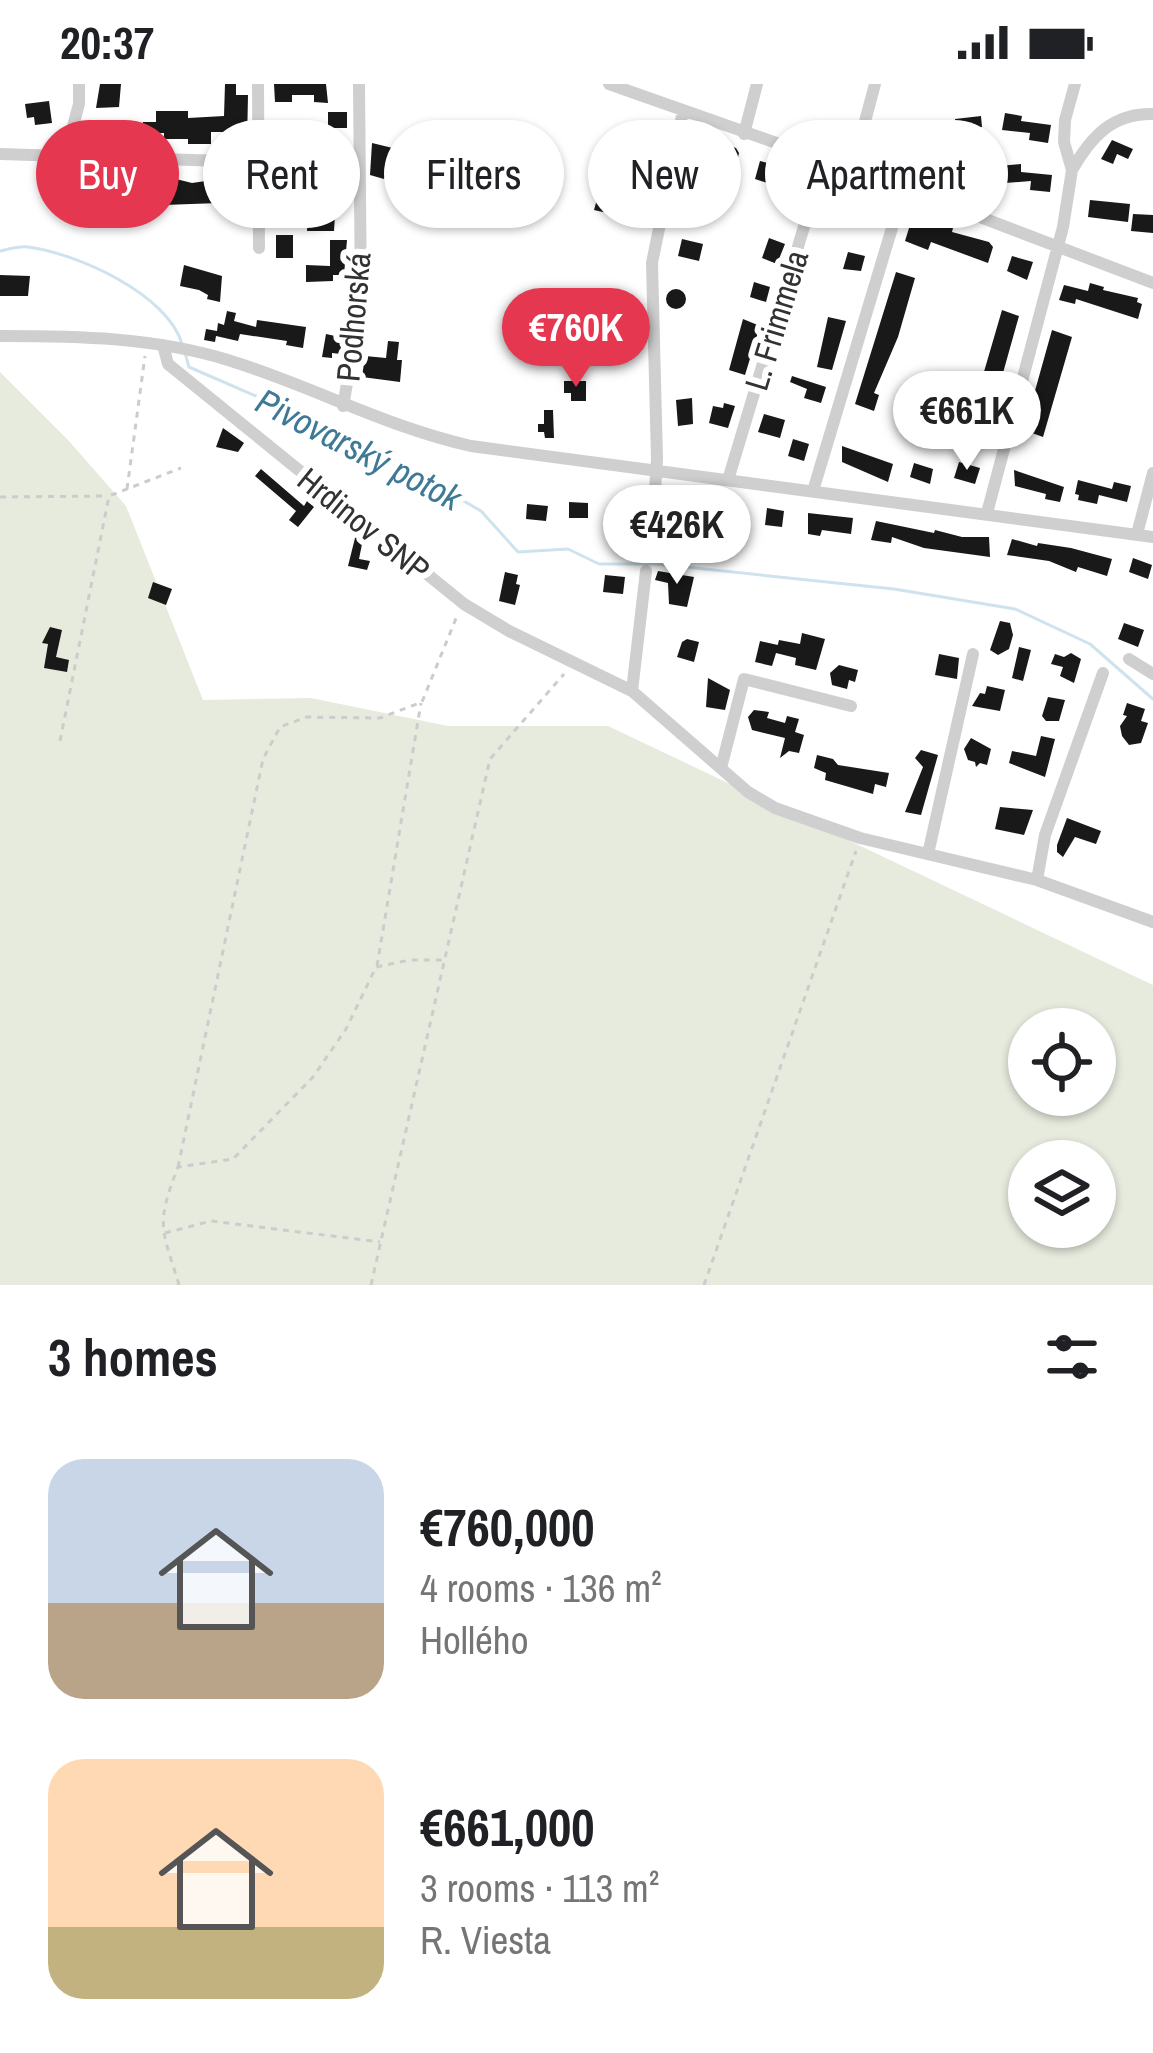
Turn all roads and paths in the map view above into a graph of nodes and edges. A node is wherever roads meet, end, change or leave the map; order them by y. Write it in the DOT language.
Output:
graph roads {
  1 [pos="79,84"];
  2 [pos="257,84"];
  3 [pos="359,84"];
  4 [pos="609,84"];
  5 [pos="658,84"];
  6 [pos="757,84"];
  7 [pos="874,84"];
  8 [pos="1076,84"];
  9 [pos="653,101"];
  10 [pos="682,112"];
  11 [pos="1153,114"];
  12 [pos="75,120"];
  13 [pos="257,120"];
  14 [pos="865,120"];
  15 [pos="744,134"];
  16 [pos="765,141"];
  17 [pos="0,154"];
  18 [pos="36,155"];
  19 [pos="1072,170"];
  20 [pos="259,228"];
  21 [pos="804,228"];
  22 [pos="892,228"];
  23 [pos="1008,228"];
  24 [pos="1058,247"];
  25 [pos="259,248"];
  26 [pos="1153,283"];
  27 [pos="0,336"];
  28 [pos="147,342"];
  29 [pos="169,345"];
  30 [pos="344,406"];
  31 [pos="181,468"];
  32 [pos="657,471"];
  33 [pos="1153,473"];
  34 [pos="728,480"];
  35 [pos="127,489"];
  36 [pos="813,491"];
  37 [pos="109,496"];
  38 [pos="0,497"];
  39 [pos="987,513"];
  40 [pos="1137,534"];
  41 [pos="1153,537"];
  42 [pos="651,554"];
  43 [pos="646,571"];
  44 [pos="464,604"];
  45 [pos="973,655"];
  46 [pos="1129,659"];
  47 [pos="574,662"];
  48 [pos="1102,673"];
  49 [pos="1153,674"];
  50 [pos="632,691"];
  51 [pos="422,701"];
  52 [pos="851,706"];
  53 [pos="59,741"];
  54 [pos="721,768"];
  55 [pos="860,838"];
  56 [pos="928,854"];
  57 [pos="1037,880"];
  58 [pos="1153,922"];
  59 [pos="445,960"];
  60 [pos="376,967"];
  61 [pos="178,1167"];
  62 [pos="161,1234"];
  63 [pos="382,1242"];
  64 [pos="179,1285"];
  65 [pos="371,1285"];
  66 [pos="704,1285"];
  1 -- 12 [label="street"];
  2 -- 13 [label="street"];
  3 -- 30 [label="street, Podhorská"];
  4 -- 9 [label="street"];
  5 -- 9 [label="street"];
  6 -- 15 [label="street"];
  7 -- 14 [label="street"];
  8 -- 19 [label="street"];
  9 -- 10 [label="street"];
  10 -- 15 [label="street"];
  10 -- 32 [label="street"];
  11 -- 19 [label="street"];
  15 -- 16 [label="street"];
  17 -- 18 [label="street"];
  19 -- 24 [label="street"];
  20 -- 25 [label="street"];
  21 -- 34 [label="street, L. Frimmela"];
  22 -- 36 [label="street"];
  23 -- 24 [label="street"];
  24 -- 26 [label="street"];
  24 -- 39 [label="street"];
  27 -- 28 [label="street"];
  28 -- 29 [label="street"];
  28 -- 35 [label="path"];
  29 -- 30 [label="street"];
  29 -- 44 [label="street, Hrdinov SNP"];
  30 -- 32 [label="street"];
  31 -- 35 [label="path"];
  32 -- 34 [label="street"];
  32 -- 42 [label="street"];
  33 -- 40 [label="street"];
  34 -- 36 [label="street"];
  35 -- 37 [label="path"];
  36 -- 39 [label="street"];
  37 -- 38 [label="path"];
  37 -- 53 [label="path"];
  39 -- 40 [label="street"];
  40 -- 41 [label="street"];
  43 -- 50 [label="street"];
  44 -- 47 [label="street, Hrdinov SNP"];
  44 -- 51 [label="path"];
  45 -- 56 [label="street"];
  46 -- 49 [label="street"];
  47 -- 50 [label="street, Hrdinov SNP"];
  47 -- 59 [label="path"];
  48 -- 57 [label="street"];
  50 -- 54 [label="street, Hrdinov SNP"];
  51 -- 60 [label="path"];
  51 -- 61 [label="path"];
  52 -- 54 [label="street"];
  54 -- 55 [label="street, Hrdinov SNP"];
  55 -- 56 [label="street, Hrdinov SNP"];
  55 -- 66 [label="path"];
  56 -- 57 [label="street, Hrdinov SNP"];
  57 -- 58 [label="street, Hrdinov SNP"];
  59 -- 60 [label="path"];
  59 -- 63 [label="path"];
  60 -- 61 [label="path"];
  61 -- 62 [label="path"];
  62 -- 63 [label="path"];
  62 -- 64 [label="path"];
  63 -- 65 [label="path"];
}
